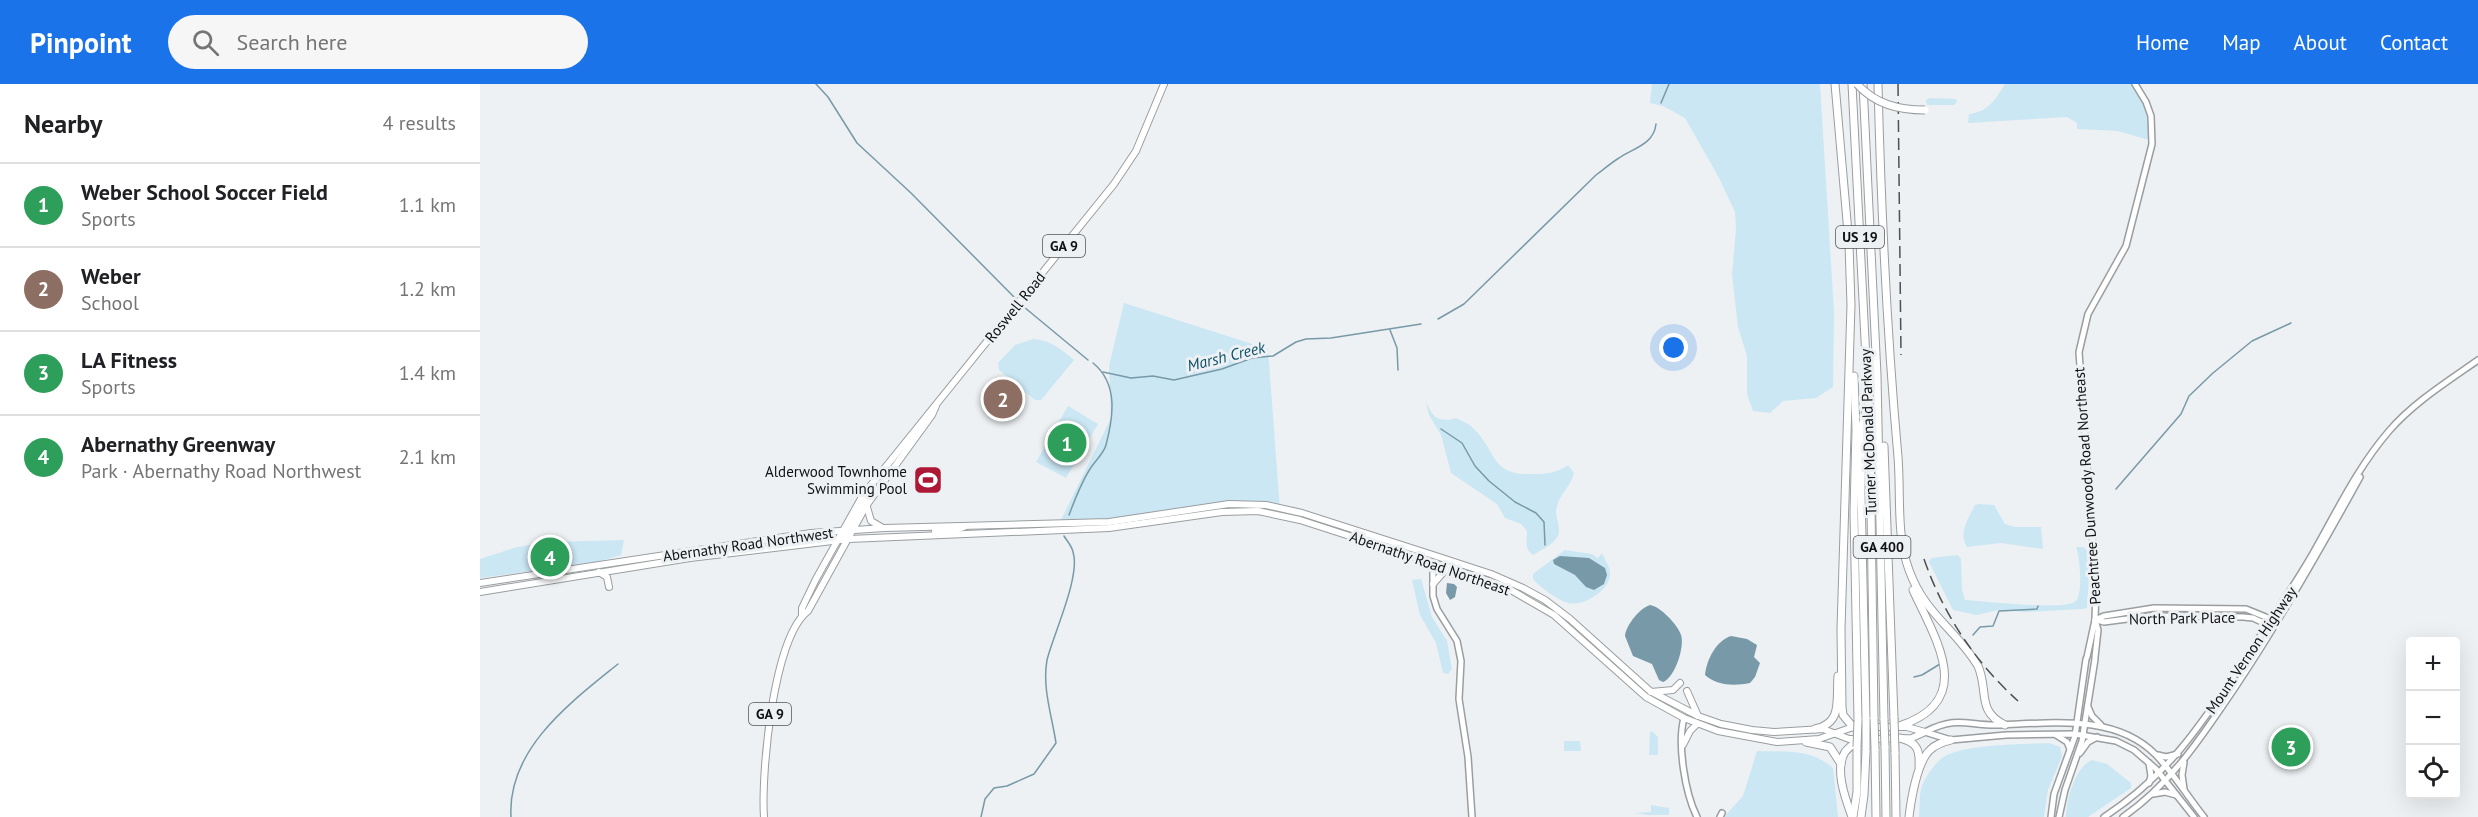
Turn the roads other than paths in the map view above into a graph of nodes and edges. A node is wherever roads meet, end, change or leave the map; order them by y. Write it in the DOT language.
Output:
graph roads {
  1 [pos="1164,84"];
  2 [pos="1835,84"];
  3 [pos="1854,84"];
  4 [pos="1863,84"];
  5 [pos="1878,84"];
  6 [pos="2135,84"];
  7 [pos="1924,110"];
  8 [pos="1851,350"];
  9 [pos="2478,360"];
  10 [pos="1877,375"];
  11 [pos="1868,399"];
  12 [pos="936,406"];
  13 [pos="2369,460"];
  14 [pos="867,506"];
  15 [pos="1899,508"];
  16 [pos="1017,524"];
  17 [pos="967,525"];
  18 [pos="884,528"];
  19 [pos="848,530"];
  20 [pos="1016,531"];
  21 [pos="918,536"];
  22 [pos="843,539"];
  23 [pos="814,543"];
  24 [pos="717,551"];
  25 [pos="828,557"];
  26 [pos="690,558"];
  27 [pos="1433,562"];
  28 [pos="1448,567"];
  29 [pos="598,572"];
  30 [pos="480,583"];
  31 [pos="1432,584"];
  32 [pos="609,587"];
  33 [pos="480,592"];
  34 [pos="2230,609"];
  35 [pos="802,615"];
  36 [pos="2229,616"];
  37 [pos="2095,620"];
  38 [pos="2269,622"];
  39 [pos="2278,623"];
  40 [pos="1841,629"];
  41 [pos="2274,629"];
  42 [pos="1680,683"];
  43 [pos="1687,691"];
  44 [pos="1652,692"];
  45 [pos="2088,706"];
  46 [pos="1698,716"];
  47 [pos="1682,719"];
  48 [pos="1862,719"];
  49 [pos="2077,723"];
  50 [pos="1697,724"];
  51 [pos="2085,724"];
  52 [pos="2005,725"];
  53 [pos="1899,726"];
  54 [pos="2103,726"];
  55 [pos="1853,727"];
  56 [pos="1815,729"];
  57 [pos="1925,732"];
  58 [pos="1836,733"];
  59 [pos="2055,734"];
  60 [pos="2075,734"];
  61 [pos="2083,734"];
  62 [pos="2098,736"];
  63 [pos="1900,738"];
  64 [pos="1859,739"];
  65 [pos="1951,740"];
  66 [pos="1806,742"];
  67 [pos="1683,744"];
  68 [pos="2070,750"];
  69 [pos="2179,753"];
  70 [pos="2156,755"];
  71 [pos="2077,757"];
  72 [pos="2148,762"];
  73 [pos="2184,762"];
  74 [pos="1841,764"];
  75 [pos="2167,767"];
  76 [pos="2160,773"];
  77 [pos="2172,774"];
  78 [pos="1918,775"];
  79 [pos="2165,780"];
  80 [pos="2148,785"];
  81 [pos="2184,790"];
  82 [pos="2151,795"];
  83 [pos="2176,795"];
  84 [pos="764,817"];
  85 [pos="1472,817"];
  86 [pos="1697,817"];
  87 [pos="1852,817"];
  88 [pos="1861,817"];
  89 [pos="1876,817"];
  90 [pos="1886,817"];
  91 [pos="1896,817"];
  92 [pos="1909,817"];
  93 [pos="2051,817"];
  94 [pos="2059,817"];
  95 [pos="2104,817"];
  96 [pos="2122,817"];
  97 [pos="2194,817"];
  98 [pos="2204,817"];
  1 -- 12 [label="main road, Roswell Road / GA 9"];
  2 -- 8 [label="highway"];
  3 -- 7 [label="highway, bridge"];
  3 -- 11 [label="highway, Turner McDonald Parkway / US 19"];
  4 -- 10 [label="highway, Turner McDonald Parkway / US 19"];
  5 -- 15 [label="highway"];
  6 -- 37 [label="street, Peachtree Dunwoody Road Northeast"];
  8 -- 40 [label="highway"];
  8 -- 48 [label="highway"];
  9 -- 13 [label="street, Mount Vernon Highway"];
  10 -- 90 [label="highway, Turner McDonald Parkway / GA 400, bridge"];
  10 -- 91 [label="highway, US 19, bridge"];
  11 -- 48 [label="highway"];
  11 -- 89 [label="highway, Turner McDonald Parkway / GA 400, bridge"];
  12 -- 14 [label="main road, Roswell Road / GA 9"];
  12 -- 19 [label="main road, Roswell Road / GA 9"];
  13 -- 38 [label="street, Mount Vernon Highway"];
  13 -- 39 [label="street, Mount Vernon Highway"];
  14 -- 18 [label="main road"];
  14 -- 19 [label="main road, Roswell Road / GA 9"];
  15 -- 52 [label="highway"];
  15 -- 53 [label="highway"];
  16 -- 17 [label="main road, Abernathy Road Northwest"];
  16 -- 44 [label="main road, Abernathy Road Northeast"];
  17 -- 18 [label="main road, Abernathy Road Northwest"];
  17 -- 21 [label="main road"];
  18 -- 19 [label="main road, Abernathy Road Northwest"];
  19 -- 22 [label="main road, Roswell Road / GA 9"];
  19 -- 22 [label="main road, Roswell Road / GA 9"];
  19 -- 30 [label="main road, Abernathy Road Northwest"];
  20 -- 21 [label="main road, Abernathy Road Northwest"];
  20 -- 27 [label="main road, Abernathy Road Northeast"];
  21 -- 22 [label="main road, Abernathy Road Northwest"];
  22 -- 23 [label="main road, Abernathy Road Northwest"];
  22 -- 25 [label="main road, Roswell Road / GA 9"];
  22 -- 35 [label="main road, Roswell Road / GA 9"];
  23 -- 25 [label="main road"];
  23 -- 26 [label="main road, Abernathy Road Northwest"];
  24 -- 26 [label="main road"];
  25 -- 35 [label="main road, Roswell Road / GA 9"];
  26 -- 29 [label="main road, Abernathy Road Northwest"];
  27 -- 28 [label="main road, Abernathy Road Northeast"];
  27 -- 31 [label="street"];
  28 -- 31 [label="main road"];
  28 -- 47 [label="main road, Abernathy Road Northeast"];
  29 -- 32 [label="main road"];
  29 -- 33 [label="main road, Abernathy Road Northwest"];
  31 -- 85 [label="street"];
  34 -- 36 [label="street"];
  34 -- 37 [label="street, North Park Place"];
  34 -- 38 [label="street, North Park Place"];
  35 -- 84 [label="main road, Roswell Road / GA 9"];
  36 -- 37 [label="street, North Park Place"];
  36 -- 38 [label="street, North Park Place"];
  37 -- 45 [label="street, Peachtree Dunwoody Road Northeast"];
  37 -- 49 [label="street, Peachtree Dunwoody Road Northeast"];
  38 -- 39 [label="street, North Park Place"];
  38 -- 41 [label="street, North Park Place"];
  38 -- 69 [label="street, Mount Vernon Highway"];
  39 -- 41 [label="street, Mount Vernon Highway"];
  40 -- 55 [label="highway"];
  40 -- 56 [label="highway"];
  41 -- 73 [label="street, Mount Vernon Highway"];
  42 -- 44 [label="main road"];
  43 -- 46 [label="main road"];
  44 -- 46 [label="main road, Abernathy Road Northeast"];
  45 -- 51 [label="street, Peachtree Dunwoody Road Northeast"];
  45 -- 54 [label="street"];
  46 -- 56 [label="main road, Abernathy Road Northeast"];
  47 -- 50 [label="main road, Abernathy Road Northeast"];
  47 -- 67 [label="street"];
  48 -- 87 [label="highway, bridge"];
  48 -- 88 [label="highway, bridge"];
  49 -- 51 [label="street, Abernathy Road Northeast"];
  49 -- 52 [label="street, Abernathy Road Northeast"];
  49 -- 60 [label="street, Peachtree Dunwoody Road Northeast"];
  50 -- 66 [label="main road, Abernathy Road Northeast"];
  50 -- 67 [label="main road"];
  51 -- 54 [label="street, Abernathy Road Northeast"];
  51 -- 61 [label="street, Peachtree Dunwoody Road Northeast"];
  52 -- 57 [label="street, Abernathy Road Northeast"];
  53 -- 55 [label="main road, Abernathy Road Northeast"];
  53 -- 57 [label="main road, Abernathy Road Northeast"];
  54 -- 70 [label="street, Abernathy Road Northeast"];
  55 -- 58 [label="main road, Abernathy Road Northeast"];
  56 -- 58 [label="main road, Abernathy Road Northeast"];
  57 -- 63 [label="main road, Abernathy Road Northeast"];
  57 -- 65 [label="street, Abernathy Road Northeast"];
  58 -- 64 [label="main road, Abernathy Road Northeast"];
  58 -- 66 [label="main road, Abernathy Road Northeast"];
  59 -- 60 [label="street, Abernathy Road Northeast"];
  59 -- 65 [label="street, Abernathy Road Northeast"];
  59 -- 68 [label="street"];
  60 -- 61 [label="street, Abernathy Road Northeast"];
  60 -- 68 [label="street, Peachtree Dunwoody Road Northeast"];
  61 -- 62 [label="street, Abernathy Road Northeast"];
  61 -- 71 [label="street, Peachtree Dunwoody Road Northeast"];
  62 -- 71 [label="street"];
  62 -- 72 [label="street, Abernathy Road Northeast"];
  63 -- 64 [label="main road, Abernathy Road Northeast"];
  63 -- 78 [label="highway"];
  64 -- 74 [label="highway"];
  65 -- 78 [label="highway"];
  66 -- 74 [label="highway"];
  67 -- 86 [label="street"];
  68 -- 93 [label="street, Peachtree Dunwoody Road Northeast"];
  69 -- 70 [label="street"];
  69 -- 75 [label="street, Mount Vernon Highway"];
  70 -- 75 [label="street, Abernathy Road Northeast"];
  71 -- 94 [label="street, Peachtree Dunwoody Road Northeast"];
  72 -- 76 [label="street, Abernathy Road Northeast"];
  72 -- 80 [label="street"];
  73 -- 77 [label="street, Mount Vernon Highway"];
  73 -- 81 [label="street"];
  74 -- 87 [label="highway"];
  75 -- 76 [label="street, Mount Vernon Highway"];
  75 -- 77 [label="street, Abernathy Road Northeast"];
  76 -- 79 [label="street, Abernathy Road Northeast"];
  76 -- 80 [label="street, Mount Vernon Highway"];
  77 -- 79 [label="street, Mount Vernon Highway"];
  77 -- 81 [label="street, Abernathy Road Northeast"];
  78 -- 92 [label="highway"];
  79 -- 82 [label="street, Mount Vernon Highway"];
  79 -- 83 [label="street, Abernathy Road Northeast"];
  80 -- 95 [label="street, Mount Vernon Highway"];
  81 -- 98 [label="street, Abernathy Road Northeast"];
  82 -- 83 [label="street"];
  82 -- 96 [label="street, Mount Vernon Highway"];
  83 -- 97 [label="street, Abernathy Road Northeast"];
}
